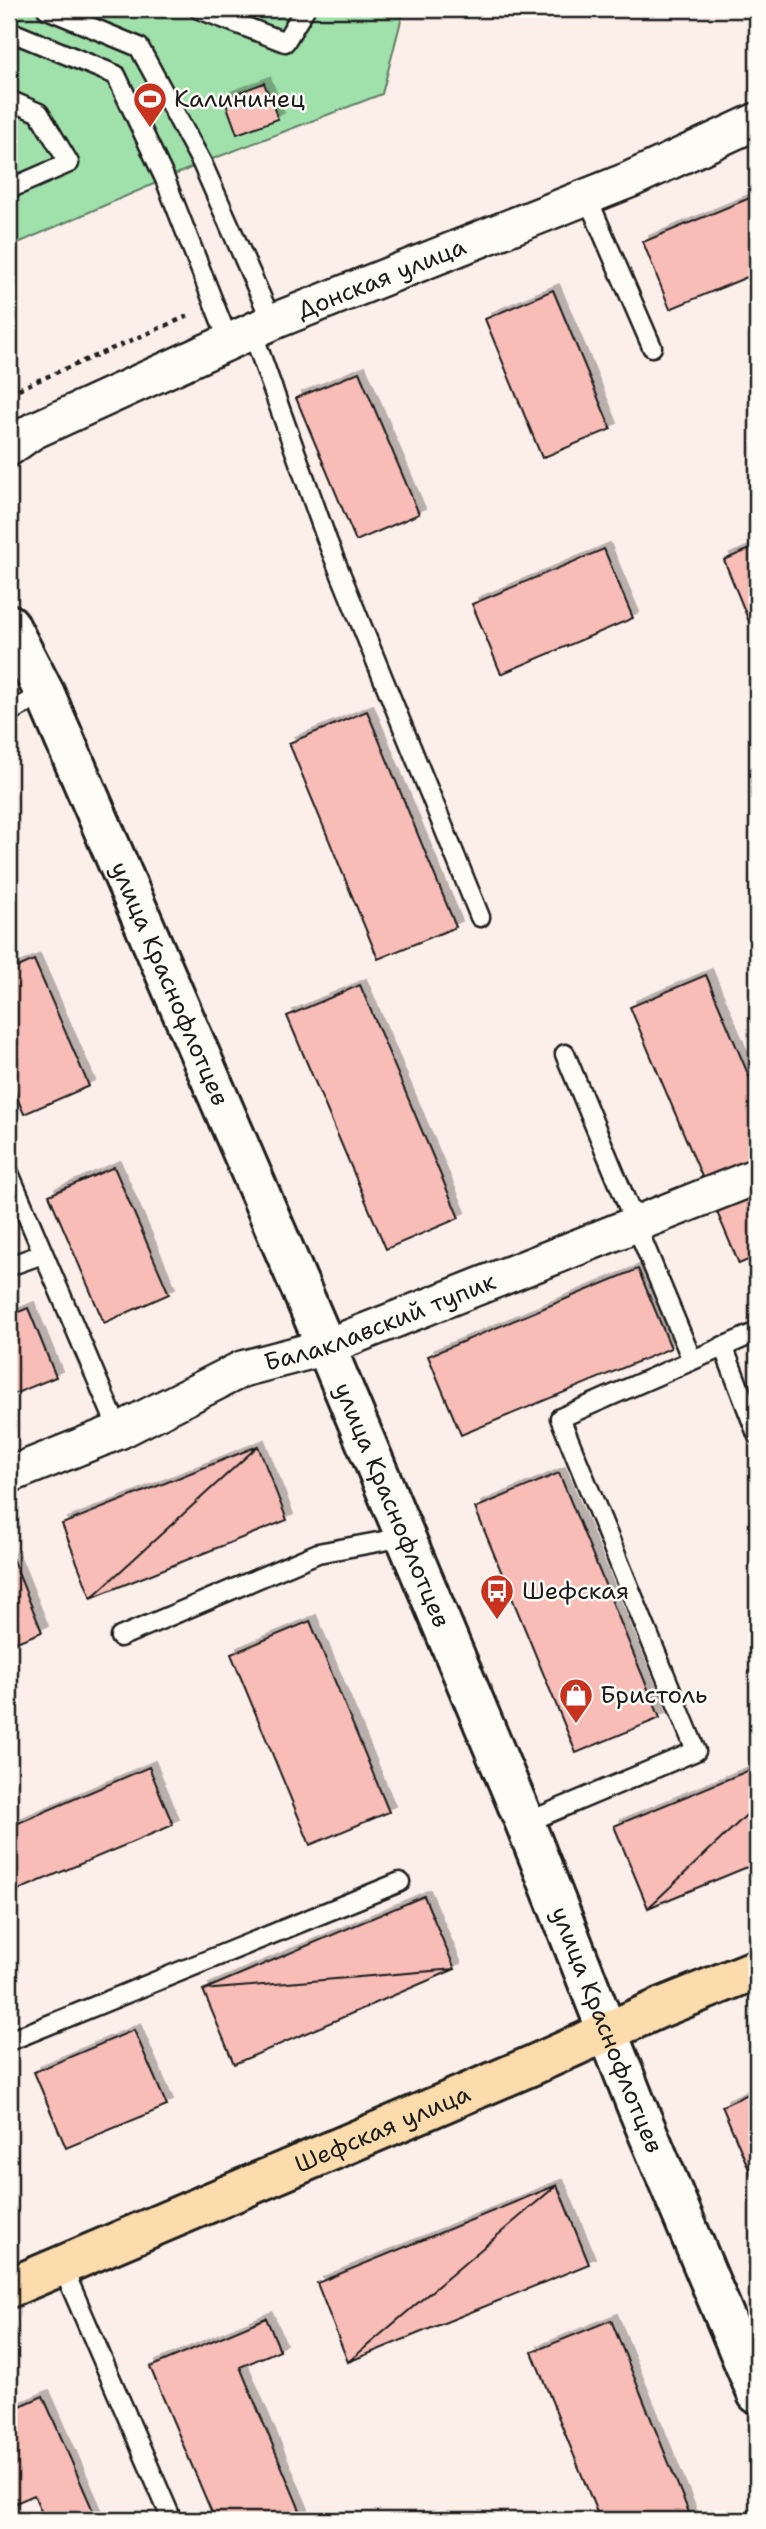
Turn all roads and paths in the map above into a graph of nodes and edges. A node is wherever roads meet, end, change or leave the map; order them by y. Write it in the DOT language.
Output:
graph roads {
  1 [pos="47,9"];
  2 [pos="199,9"];
  3 [pos="304,9"];
  4 [pos="9,31"];
  5 [pos="9,100"];
  6 [pos="757,121"];
  7 [pos="9,189"];
  8 [pos="587,197"];
  9 [pos="215,304"];
  10 [pos="251,332"];
  11 [pos="652,347"];
  12 [pos="9,393"];
  13 [pos="9,448"];
  14 [pos="9,624"];
  15 [pos="45,694"];
  16 [pos="9,712"];
  17 [pos="480,917"];
  18 [pos="565,1054"];
  19 [pos="9,1173"];
  20 [pos="757,1176"];
  21 [pos="634,1225"];
  22 [pos="43,1254"];
  23 [pos="9,1266"];
  24 [pos="757,1332"];
  25 [pos="723,1346"];
  26 [pos="326,1347"];
  27 [pos="692,1360"];
  28 [pos="119,1431"];
  29 [pos="757,1434"];
  30 [pos="9,1475"];
  31 [pos="405,1537"];
  32 [pos="120,1637"];
  33 [pos="526,1823"];
  34 [pos="400,1882"];
  35 [pos="757,1969"];
  36 [pos="606,2032"];
  37 [pos="9,2040"];
  38 [pos="62,2266"];
  39 [pos="9,2288"];
  40 [pos="757,2394"];
  41 [pos="172,2520"];
  1 -- 10 [label="lane"];
  2 -- 3 [label="lane"];
  4 -- 9 [label="lane"];
  5 -- 7 [label="lane"];
  6 -- 8 [label="street, Донская улица"];
  8 -- 10 [label="street, Донская улица"];
  8 -- 11 [label="lane"];
  9 -- 10 [label="lane"];
  9 -- 12 [label="path"];
  10 -- 13 [label="street, Донская улица"];
  10 -- 17 [label="lane"];
  14 -- 15 [label="main road, улица Краснофлотцев"];
  15 -- 16 [label="lane"];
  15 -- 26 [label="main road, улица Краснофлотцев"];
  18 -- 21 [label="lane"];
  19 -- 22 [label="lane"];
  20 -- 21 [label="street, Балаклавский тупик"];
  21 -- 26 [label="street, Балаклавский тупик"];
  21 -- 27 [label="lane"];
  22 -- 23 [label="lane"];
  22 -- 28 [label="lane"];
  24 -- 25 [label="lane"];
  25 -- 27 [label="lane"];
  25 -- 29 [label="lane"];
  26 -- 28 [label="street, Балаклавский тупик"];
  26 -- 31 [label="main road, улица Краснофлотцев"];
  27 -- 33 [label="lane"];
  28 -- 30 [label="street, Балаклавский тупик"];
  31 -- 32 [label="lane"];
  31 -- 33 [label="main road, улица Краснофлотцев"];
  33 -- 36 [label="main road, улица Краснофлотцев"];
  34 -- 37 [label="lane"];
  35 -- 36 [label="main road, Шефская улица"];
  36 -- 38 [label="main road, Шефская улица"];
  36 -- 40 [label="main road, улица Краснофлотцев"];
  38 -- 39 [label="main road, Шефская улица"];
  38 -- 41 [label="lane"];
}
